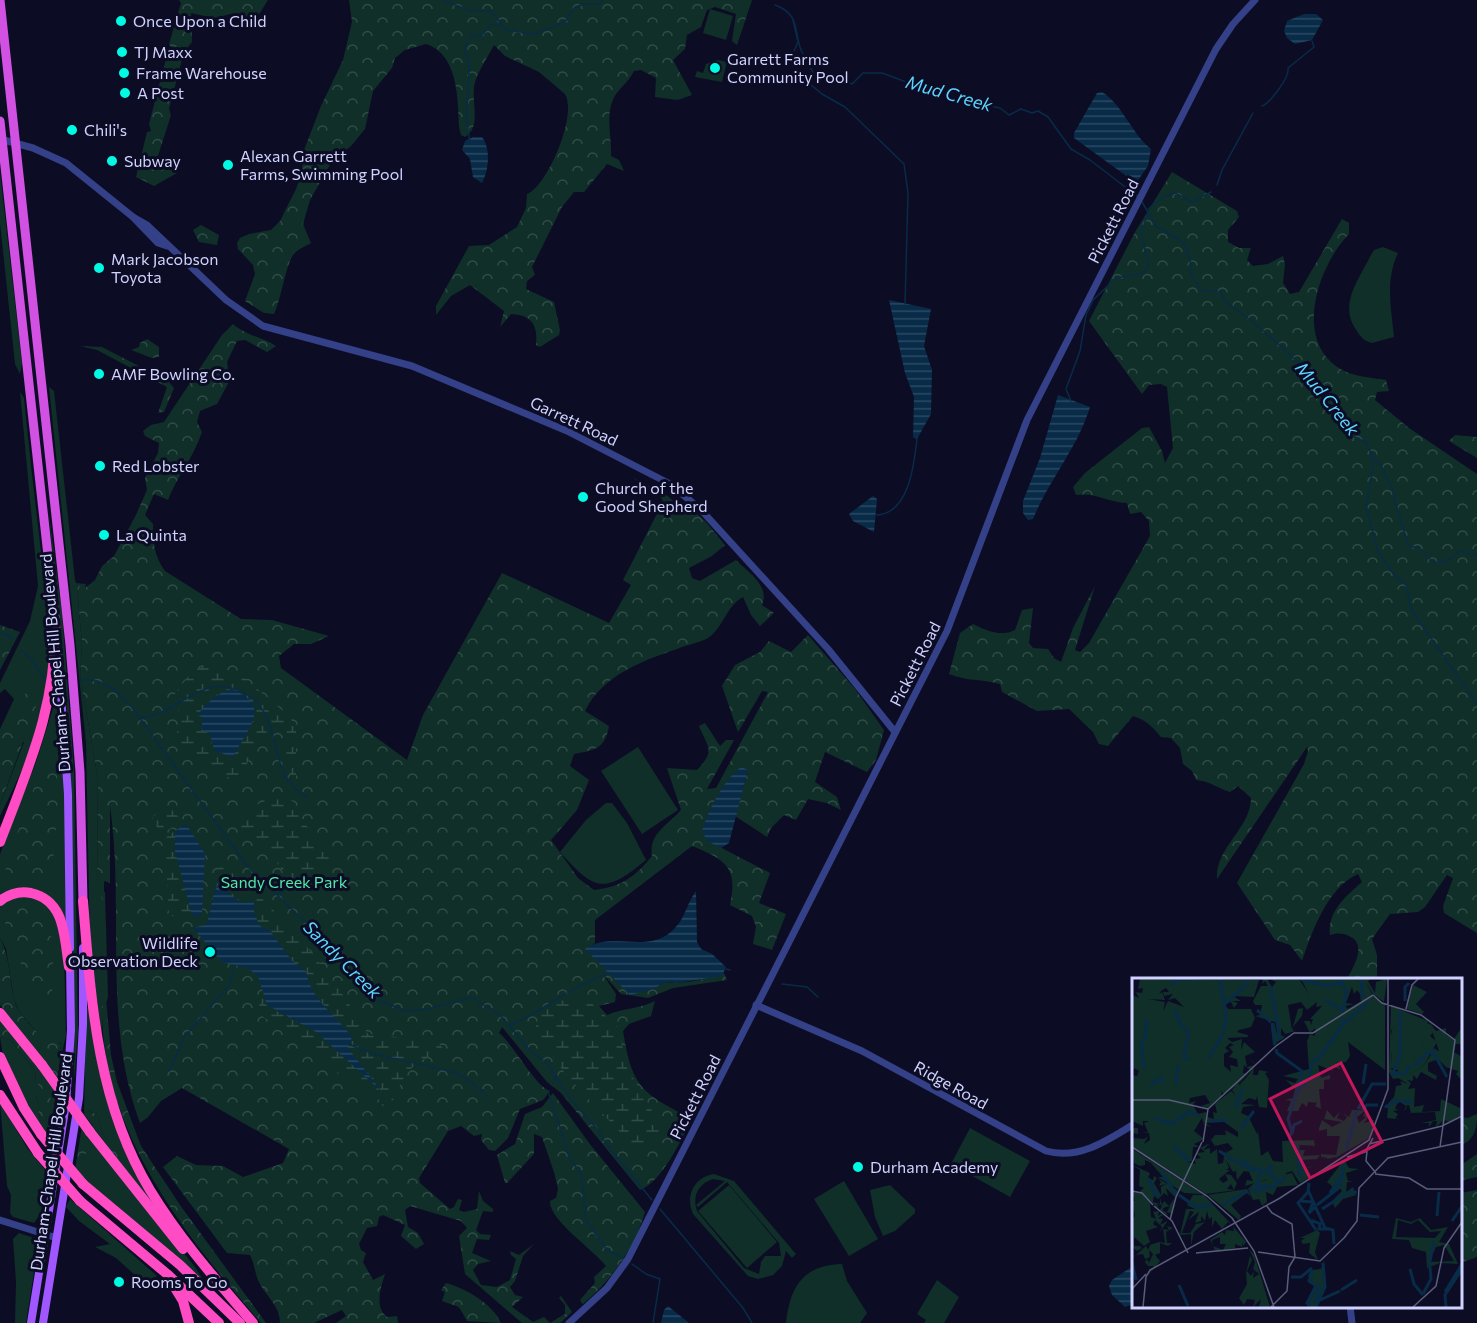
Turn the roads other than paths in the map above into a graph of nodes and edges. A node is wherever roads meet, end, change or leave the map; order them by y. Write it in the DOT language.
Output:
graph roads {
  1 [pos="0,0"];
  2 [pos="1255,0"];
  3 [pos="0,121"];
  4 [pos="1,140"];
  5 [pos="16,142"];
  6 [pos="20,297"];
  7 [pos="42,380"];
  8 [pos="30,382"];
  9 [pos="49,444"];
  10 [pos="55,619"];
  11 [pos="896,732"];
  12 [pos="31,763"];
  13 [pos="0,828"];
  14 [pos="0,842"];
  15 [pos="0,901"];
  16 [pos="83,902"];
  17 [pos="69,967"];
  18 [pos="756,1005"];
  19 [pos="2,1016"];
  20 [pos="0,1057"];
  21 [pos="0,1073"];
  22 [pos="0,1095"];
  23 [pos="1132,1125"];
  24 [pos="40,1143"];
  25 [pos="82,1192"];
  26 [pos="0,1220"];
  27 [pos="112,1229"];
  28 [pos="44,1234"];
  29 [pos="57,1238"];
  30 [pos="1350,1308"];
  31 [pos="31,1323"];
  32 [pos="43,1323"];
  33 [pos="189,1323"];
  34 [pos="219,1323"];
  35 [pos="230,1323"];
  36 [pos="240,1323"];
  37 [pos="252,1323"];
  38 [pos="569,1323"];
  39 [pos="1352,1323"];
  1 -- 5 [label="highway, Durham-Chapel Hill Boulevard"];
  2 -- 11 [label="street, Pickett Road"];
  3 -- 4 [label="highway, Durham-Chapel Hill Boulevard"];
  4 -- 5 [label="street, Garrett Road"];
  4 -- 6 [label="highway, Durham-Chapel Hill Boulevard"];
  5 -- 7 [label="highway, Durham-Chapel Hill Boulevard"];
  5 -- 11 [label="street, Garrett Road"];
  6 -- 7 [label="highway"];
  6 -- 8 [label="highway, Durham-Chapel Hill Boulevard"];
  7 -- 9 [label="highway, Durham-Chapel Hill Boulevard"];
  8 -- 9 [label="highway"];
  8 -- 10 [label="highway, Durham-Chapel Hill Boulevard"];
  9 -- 16 [label="highway, Durham-Chapel Hill Boulevard"];
  10 -- 12 [label="highway"];
  10 -- 17 [label="main road, Durham-Chapel Hill Boulevard"];
  11 -- 18 [label="street, Pickett Road"];
  12 -- 13 [label="highway"];
  12 -- 14 [label="highway"];
  15 -- 17 [label="highway"];
  16 -- 29 [label="main road, Durham-Chapel Hill Boulevard"];
  16 -- 37 [label="highway"];
  17 -- 28 [label="main road, Durham-Chapel Hill Boulevard"];
  18 -- 23 [label="street, Ridge Road"];
  18 -- 38 [label="street, Pickett Road"];
  19 -- 37 [label="highway, bridge"];
  20 -- 24 [label="highway"];
  21 -- 24 [label="highway"];
  22 -- 24 [label="highway"];
  24 -- 25 [label="highway, bridge"];
  24 -- 25 [label="highway, bridge"];
  25 -- 27 [label="highway"];
  25 -- 35 [label="highway"];
  25 -- 36 [label="highway"];
  26 -- 28 [label="street"];
  27 -- 33 [label="highway"];
  27 -- 34 [label="highway"];
  28 -- 29 [label="street"];
  28 -- 31 [label="main road, Durham-Chapel Hill Boulevard"];
  29 -- 32 [label="main road, Durham-Chapel Hill Boulevard"];
  30 -- 39 [label="street"];
}
